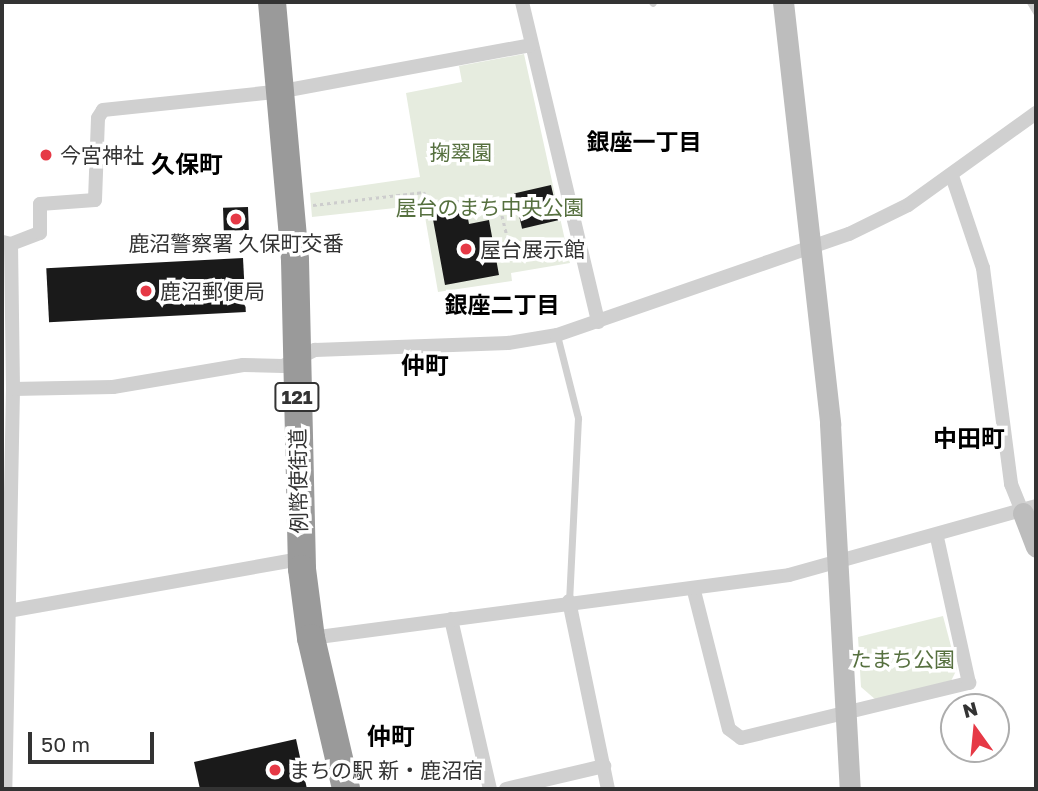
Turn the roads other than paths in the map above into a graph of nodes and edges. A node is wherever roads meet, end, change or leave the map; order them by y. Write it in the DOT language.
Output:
graph roads {
  1 [pos="272,2"];
  2 [pos="522,2"];
  3 [pos="783,2"];
  4 [pos="1030,2"];
  5 [pos="1036,12"];
  6 [pos="531,45"];
  7 [pos="283,90"];
  8 [pos="1036,113"];
  9 [pos="952,176"];
  10 [pos="6,243"];
  11 [pos="810,249"];
  12 [pos="7,321"];
  13 [pos="598,322"];
  14 [pos="557,335"];
  15 [pos="297,359"];
  16 [pos="13,389"];
  17 [pos="1030,509"];
  18 [pos="6,524"];
  19 [pos="937,537"];
  20 [pos="1036,547"];
  21 [pos="301,559"];
  22 [pos="836,565"];
  23 [pos="694,591"];
  24 [pos="569,601"];
  25 [pos="9,611"];
  26 [pos="452,619"];
  27 [pos="311,638"];
  28 [pos="845,714"];
  29 [pos="604,766"];
  30 [pos="5,789"];
  31 [pos="346,789"];
  32 [pos="490,789"];
  33 [pos="506,789"];
  34 [pos="608,789"];
  35 [pos="850,789"];
  1 -- 7 [label="highway, 例幣使街道 / 121"];
  2 -- 6 [label="street"];
  3 -- 11 [label="street"];
  4 -- 5 [label="lane"];
  6 -- 7 [label="street"];
  6 -- 13 [label="street"];
  7 -- 10 [label="street"];
  7 -- 15 [label="highway, 例幣使街道 / 121"];
  8 -- 9 [label="street"];
  9 -- 11 [label="street"];
  9 -- 17 [label="street"];
  10 -- 12 [label="street"];
  11 -- 13 [label="street"];
  11 -- 22 [label="street"];
  12 -- 16 [label="street"];
  13 -- 14 [label="street"];
  14 -- 15 [label="street"];
  14 -- 24 [label="lane"];
  15 -- 16 [label="street"];
  15 -- 21 [label="highway, 例幣使街道 / 121"];
  16 -- 18 [label="street"];
  17 -- 19 [label="street"];
  17 -- 20 [label="street"];
  18 -- 25 [label="street"];
  19 -- 22 [label="street"];
  19 -- 28 [label="street"];
  21 -- 25 [label="street"];
  21 -- 27 [label="highway, 例幣使街道 / 121"];
  22 -- 23 [label="street"];
  22 -- 28 [label="street"];
  23 -- 24 [label="street"];
  23 -- 28 [label="street"];
  24 -- 26 [label="street"];
  24 -- 29 [label="street"];
  25 -- 30 [label="street"];
  26 -- 27 [label="street"];
  26 -- 32 [label="street"];
  27 -- 31 [label="highway, 例幣使街道 / 121"];
  28 -- 35 [label="street"];
  29 -- 33 [label="street"];
  29 -- 34 [label="street"];
}
